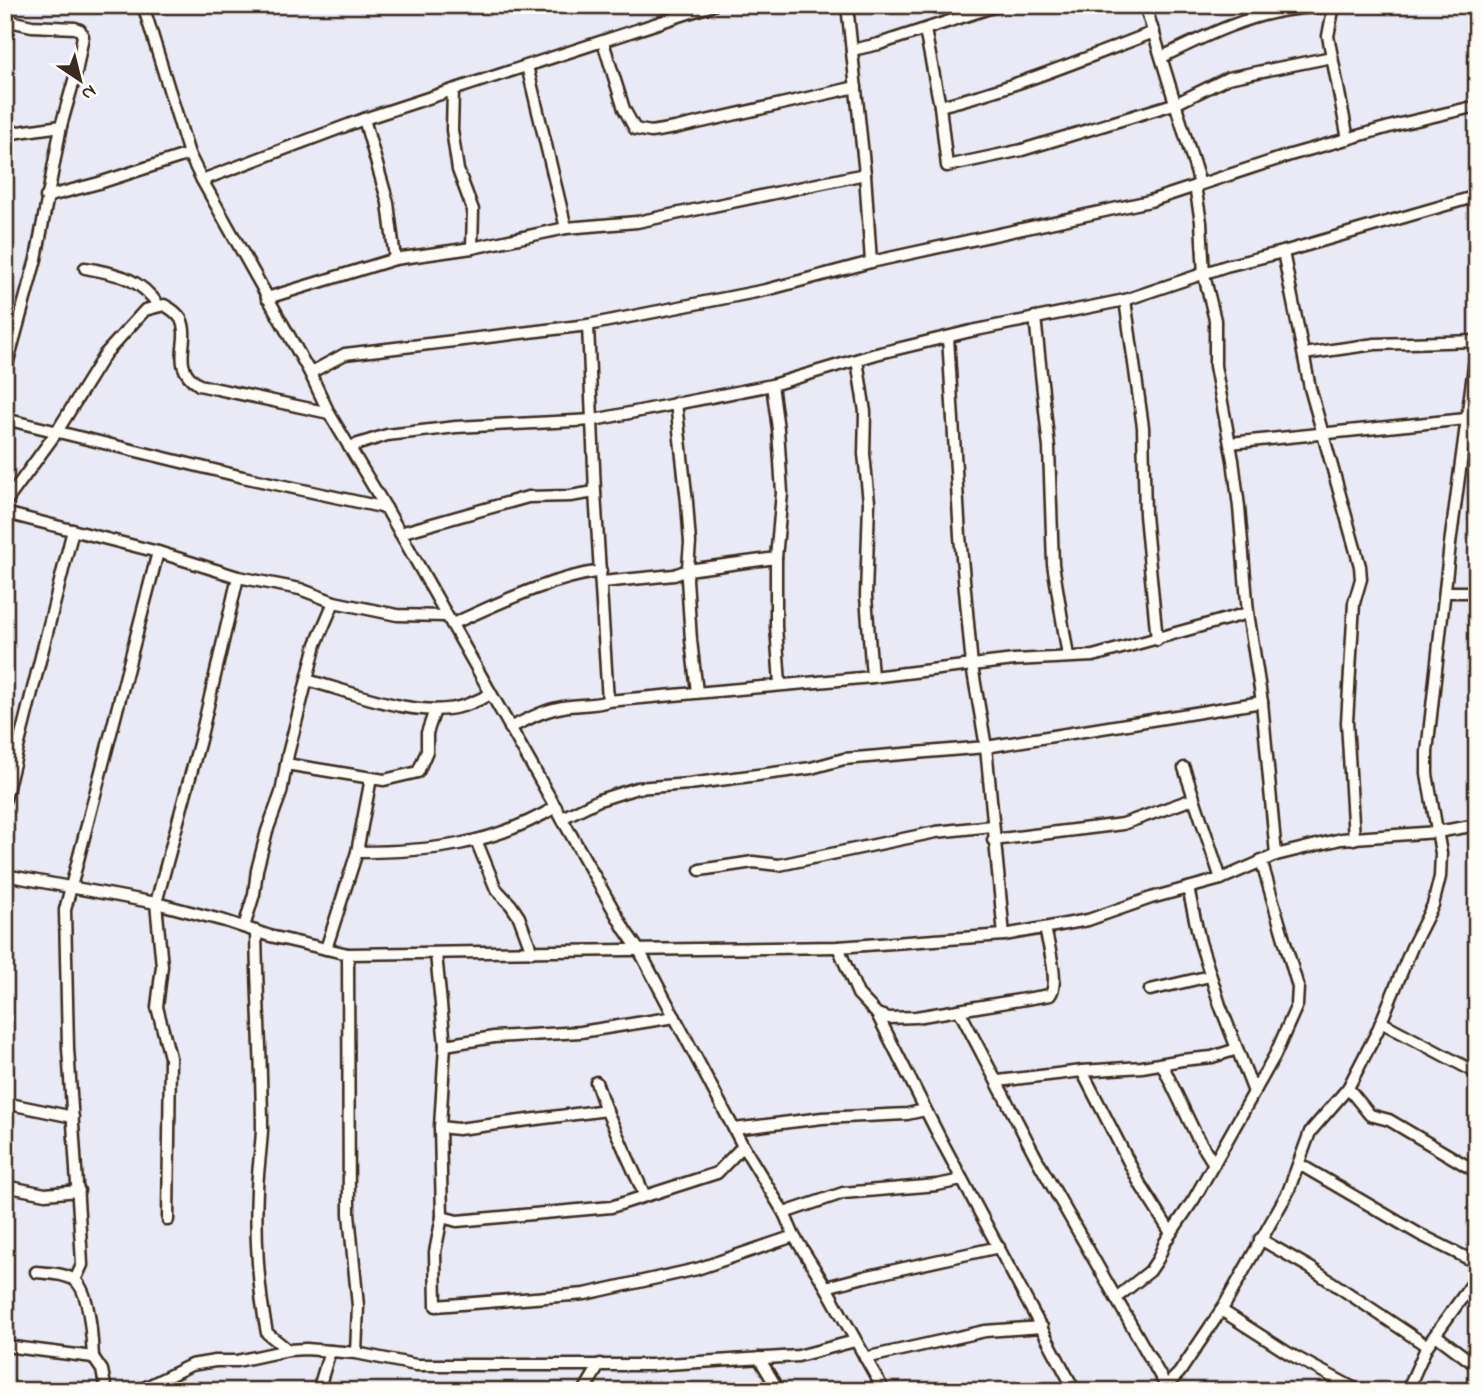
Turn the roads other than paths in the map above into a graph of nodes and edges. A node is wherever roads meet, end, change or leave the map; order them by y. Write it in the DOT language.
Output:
graph roads {
  1 [pos="143,5"];
  2 [pos="713,5"];
  3 [pos="847,5"];
  4 [pos="999,5"];
  5 [pos="1145,5"];
  6 [pos="1334,6"];
  7 [pos="5,20"];
  8 [pos="925,30"];
  9 [pos="1154,32"];
  10 [pos="603,42"];
  11 [pos="852,50"];
  12 [pos="1162,57"];
  13 [pos="1332,57"];
  14 [pos="527,66"];
  15 [pos="856,87"];
  16 [pos="453,90"];
  17 [pos="1177,103"];
  18 [pos="940,106"];
  19 [pos="1477,106"];
  20 [pos="364,119"];
  21 [pos="61,126"];
  22 [pos="5,134"];
  23 [pos="1348,139"];
  24 [pos="189,154"];
  25 [pos="865,174"];
  26 [pos="202,180"];
  27 [pos="1197,185"];
  28 [pos="1477,196"];
  29 [pos="46,197"];
  30 [pos="566,228"];
  31 [pos="472,248"];
  32 [pos="1283,252"];
  33 [pos="396,259"];
  34 [pos="871,262"];
  35 [pos="85,268"];
  36 [pos="1204,275"];
  37 [pos="267,298"];
  38 [pos="1125,300"];
  39 [pos="159,306"];
  40 [pos="1035,317"];
  41 [pos="588,325"];
  42 [pos="948,337"];
  43 [pos="1477,342"];
  44 [pos="1304,354"];
  45 [pos="857,360"];
  46 [pos="5,372"];
  47 [pos="310,373"];
  48 [pos="772,385"];
  49 [pos="676,403"];
  50 [pos="329,413"];
  51 [pos="5,419"];
  52 [pos="1466,419"];
  53 [pos="594,420"];
  54 [pos="56,433"];
  55 [pos="1323,433"];
  56 [pos="1230,443"];
  57 [pos="349,447"];
  58 [pos="595,492"];
  59 [pos="5,503"];
  60 [pos="386,508"];
  61 [pos="5,513"];
  62 [pos="73,530"];
  63 [pos="400,533"];
  64 [pos="158,552"];
  65 [pos="776,558"];
  66 [pos="688,570"];
  67 [pos="601,576"];
  68 [pos="238,577"];
  69 [pos="1445,592"];
  70 [pos="1477,592"];
  71 [pos="334,602"];
  72 [pos="1248,613"];
  73 [pos="449,620"];
  74 [pos="1157,640"];
  75 [pos="1068,656"];
  76 [pos="972,666"];
  77 [pos="872,677"];
  78 [pos="307,680"];
  79 [pos="780,684"];
  80 [pos="697,692"];
  81 [pos="491,694"];
  82 [pos="608,701"];
  83 [pos="1262,702"];
  84 [pos="435,710"];
  85 [pos="510,728"];
  86 [pos="986,747"];
  87 [pos="286,764"];
  88 [pos="1184,768"];
  89 [pos="371,778"];
  90 [pos="5,799"];
  91 [pos="1194,799"];
  92 [pos="556,807"];
  93 [pos="562,818"];
  94 [pos="1477,825"];
  95 [pos="992,826"];
  96 [pos="1437,832"];
  97 [pos="993,839"];
  98 [pos="1354,839"];
  99 [pos="475,840"];
  100 [pos="357,852"];
  101 [pos="1276,855"];
  102 [pos="1261,860"];
  103 [pos="700,870"];
  104 [pos="5,875"];
  105 [pos="1221,879"];
  106 [pos="70,888"];
  107 [pos="1188,888"];
  108 [pos="156,903"];
  109 [pos="244,927"];
  110 [pos="1045,928"];
  111 [pos="256,931"];
  112 [pos="1004,935"];
  113 [pos="838,947"];
  114 [pos="326,948"];
  115 [pos="639,950"];
  116 [pos="532,952"];
  117 [pos="348,954"];
  118 [pos="436,954"];
  119 [pos="1210,976"];
  120 [pos="1150,990"];
  121 [pos="959,1010"];
  122 [pos="877,1014"];
  123 [pos="675,1017"];
  124 [pos="1381,1022"];
  125 [pos="445,1045"];
  126 [pos="1237,1049"];
  127 [pos="1162,1065"];
  128 [pos="1082,1070"];
  129 [pos="1477,1073"];
  130 [pos="998,1081"];
  131 [pos="596,1082"];
  132 [pos="1348,1088"];
  133 [pos="1254,1092"];
  134 [pos="5,1103"];
  135 [pos="607,1110"];
  136 [pos="925,1110"];
  137 [pos="73,1116"];
  138 [pos="440,1127"];
  139 [pos="734,1129"];
  140 [pos="743,1146"];
  141 [pos="1214,1164"];
  142 [pos="1299,1164"];
  143 [pos="1477,1172"];
  144 [pos="962,1180"];
  145 [pos="5,1186"];
  146 [pos="79,1191"];
  147 [pos="645,1196"];
  148 [pos="784,1213"];
  149 [pos="442,1217"];
  150 [pos="168,1220"];
  151 [pos="1171,1233"];
  152 [pos="794,1236"];
  153 [pos="1260,1239"];
  154 [pos="999,1247"];
  155 [pos="1477,1262"];
  156 [pos="36,1272"];
  157 [pos="1477,1277"];
  158 [pos="75,1280"];
  159 [pos="826,1287"];
  160 [pos="1116,1298"];
  161 [pos="1221,1310"];
  162 [pos="1042,1326"];
  163 [pos="1437,1336"];
  164 [pos="855,1342"];
  165 [pos="5,1346"];
  166 [pos="1427,1346"];
  167 [pos="288,1350"];
  168 [pos="330,1351"];
  169 [pos="356,1353"];
  170 [pos="93,1357"];
  171 [pos="759,1358"];
  172 [pos="865,1358"];
  173 [pos="600,1364"];
  174 [pos="1477,1366"];
  175 [pos="1167,1388"];
  176 [pos="106,1391"];
  177 [pos="138,1391"];
  178 [pos="318,1391"];
  179 [pos="584,1391"];
  180 [pos="779,1391"];
  181 [pos="884,1391"];
  182 [pos="1074,1391"];
  183 [pos="1359,1391"];
  184 [pos="1407,1391"];
  1 -- 24 [label="street"];
  2 -- 10 [label="street"];
  3 -- 11 [label="street"];
  4 -- 8 [label="street"];
  5 -- 9 [label="street"];
  6 -- 12 [label="street"];
  6 -- 13 [label="street"];
  7 -- 21 [label="street"];
  8 -- 11 [label="street"];
  8 -- 18 [label="street"];
  9 -- 12 [label="street"];
  9 -- 18 [label="street"];
  10 -- 14 [label="street"];
  10 -- 15 [label="street"];
  11 -- 15 [label="street"];
  12 -- 17 [label="street"];
  13 -- 17 [label="street"];
  13 -- 23 [label="street"];
  14 -- 16 [label="street"];
  14 -- 30 [label="street"];
  15 -- 25 [label="street"];
  16 -- 20 [label="street"];
  16 -- 31 [label="street"];
  17 -- 18 [label="street"];
  17 -- 27 [label="street"];
  19 -- 23 [label="street"];
  20 -- 26 [label="street"];
  20 -- 33 [label="street"];
  21 -- 22 [label="street"];
  21 -- 29 [label="street"];
  23 -- 27 [label="street"];
  24 -- 26 [label="street"];
  24 -- 29 [label="street"];
  25 -- 30 [label="street"];
  25 -- 34 [label="street"];
  26 -- 37 [label="street"];
  27 -- 34 [label="street"];
  27 -- 36 [label="street"];
  28 -- 32 [label="street"];
  29 -- 46 [label="street"];
  30 -- 31 [label="street"];
  31 -- 33 [label="street"];
  32 -- 36 [label="street"];
  32 -- 44 [label="street"];
  33 -- 37 [label="street"];
  34 -- 41 [label="street"];
  35 -- 39 [label="street"];
  36 -- 38 [label="street"];
  36 -- 56 [label="street"];
  37 -- 47 [label="street"];
  38 -- 40 [label="street"];
  38 -- 74 [label="street"];
  39 -- 50 [label="street"];
  39 -- 54 [label="street"];
  40 -- 42 [label="street"];
  40 -- 75 [label="street"];
  41 -- 47 [label="street"];
  41 -- 53 [label="street"];
  42 -- 45 [label="street"];
  42 -- 76 [label="street"];
  43 -- 44 [label="street"];
  43 -- 52 [label="street"];
  44 -- 55 [label="street"];
  45 -- 48 [label="street"];
  45 -- 77 [label="street"];
  47 -- 50 [label="street"];
  48 -- 49 [label="street"];
  48 -- 65 [label="street"];
  49 -- 53 [label="street"];
  49 -- 66 [label="street"];
  50 -- 57 [label="street"];
  51 -- 54 [label="street"];
  52 -- 55 [label="street"];
  52 -- 69 [label="street"];
  53 -- 57 [label="street"];
  53 -- 58 [label="street"];
  54 -- 59 [label="street"];
  54 -- 60 [label="street"];
  55 -- 56 [label="street"];
  55 -- 98 [label="street"];
  56 -- 72 [label="street"];
  57 -- 60 [label="street"];
  58 -- 63 [label="street"];
  58 -- 67 [label="street"];
  60 -- 63 [label="street"];
  61 -- 62 [label="street"];
  62 -- 64 [label="street"];
  62 -- 90 [label="street"];
  63 -- 73 [label="street"];
  64 -- 68 [label="street"];
  64 -- 106 [label="street"];
  65 -- 66 [label="street"];
  65 -- 79 [label="street"];
  66 -- 67 [label="street"];
  66 -- 80 [label="street"];
  67 -- 73 [label="street"];
  67 -- 82 [label="street"];
  68 -- 71 [label="street"];
  68 -- 108 [label="street"];
  69 -- 70 [label="street"];
  69 -- 96 [label="street"];
  71 -- 73 [label="street"];
  71 -- 78 [label="street"];
  72 -- 74 [label="street"];
  72 -- 83 [label="street"];
  73 -- 81 [label="street"];
  74 -- 75 [label="street"];
  75 -- 76 [label="street"];
  76 -- 77 [label="street"];
  76 -- 86 [label="street"];
  77 -- 79 [label="street"];
  78 -- 84 [label="street"];
  78 -- 87 [label="street"];
  79 -- 80 [label="street"];
  80 -- 82 [label="street"];
  81 -- 84 [label="street"];
  81 -- 85 [label="street"];
  82 -- 85 [label="street"];
  83 -- 86 [label="street"];
  83 -- 101 [label="street"];
  84 -- 89 [label="street"];
  85 -- 92 [label="street"];
  86 -- 93 [label="street"];
  86 -- 95 [label="street"];
  87 -- 89 [label="street"];
  87 -- 109 [label="street"];
  88 -- 91 [label="street"];
  89 -- 100 [label="street"];
  91 -- 97 [label="street"];
  91 -- 105 [label="street"];
  92 -- 93 [label="street"];
  92 -- 99 [label="street"];
  93 -- 115 [label="street"];
  94 -- 96 [label="street"];
  95 -- 97 [label="street"];
  95 -- 103 [label="street"];
  96 -- 98 [label="street"];
  96 -- 124 [label="street"];
  97 -- 112 [label="street"];
  98 -- 101 [label="street"];
  99 -- 100 [label="street"];
  99 -- 116 [label="street"];
  100 -- 114 [label="street"];
  101 -- 102 [label="street"];
  102 -- 105 [label="street"];
  102 -- 133 [label="street"];
  104 -- 106 [label="street"];
  105 -- 107 [label="street"];
  106 -- 108 [label="street"];
  106 -- 137 [label="street"];
  107 -- 110 [label="street"];
  107 -- 119 [label="street"];
  108 -- 109 [label="street"];
  108 -- 150 [label="street"];
  109 -- 111 [label="street"];
  110 -- 112 [label="street"];
  110 -- 121 [label="street"];
  111 -- 114 [label="street"];
  111 -- 167 [label="street"];
  112 -- 113 [label="street"];
  113 -- 115 [label="street"];
  113 -- 122 [label="street"];
  114 -- 117 [label="street"];
  115 -- 116 [label="street"];
  115 -- 123 [label="street"];
  116 -- 118 [label="street"];
  117 -- 118 [label="street"];
  117 -- 169 [label="street"];
  118 -- 125 [label="street"];
  119 -- 120 [label="street"];
  119 -- 126 [label="street"];
  121 -- 122 [label="street"];
  121 -- 130 [label="street"];
  122 -- 136 [label="street"];
  123 -- 125 [label="street"];
  123 -- 139 [label="street"];
  124 -- 129 [label="street"];
  124 -- 132 [label="street"];
  125 -- 138 [label="street"];
  126 -- 127 [label="street"];
  126 -- 133 [label="street"];
  127 -- 128 [label="street"];
  127 -- 141 [label="street"];
  128 -- 130 [label="street"];
  128 -- 151 [label="street"];
  130 -- 160 [label="street"];
  131 -- 135 [label="street"];
  132 -- 142 [label="street"];
  132 -- 143 [label="street"];
  133 -- 141 [label="street"];
  134 -- 137 [label="street"];
  135 -- 138 [label="street"];
  135 -- 147 [label="street"];
  136 -- 139 [label="street"];
  136 -- 144 [label="street"];
  137 -- 146 [label="street"];
  138 -- 149 [label="street"];
  139 -- 140 [label="street"];
  140 -- 147 [label="street"];
  140 -- 148 [label="street"];
  141 -- 151 [label="street"];
  142 -- 153 [label="street"];
  142 -- 155 [label="street"];
  144 -- 148 [label="street"];
  144 -- 154 [label="street"];
  145 -- 146 [label="street"];
  146 -- 158 [label="street"];
  147 -- 149 [label="street"];
  148 -- 152 [label="street"];
  149 -- 152 [label="street"];
  151 -- 160 [label="street"];
  152 -- 159 [label="street"];
  153 -- 161 [label="street"];
  153 -- 166 [label="street"];
  154 -- 159 [label="street"];
  154 -- 162 [label="street"];
  156 -- 158 [label="street"];
  157 -- 163 [label="street"];
  158 -- 170 [label="street"];
  159 -- 164 [label="street"];
  160 -- 175 [label="street"];
  161 -- 175 [label="street"];
  161 -- 183 [label="street"];
  162 -- 172 [label="street"];
  162 -- 182 [label="street"];
  163 -- 166 [label="street"];
  163 -- 174 [label="street"];
  164 -- 171 [label="street"];
  164 -- 172 [label="street"];
  165 -- 170 [label="street"];
  166 -- 184 [label="street"];
  167 -- 168 [label="street"];
  167 -- 177 [label="street"];
  168 -- 169 [label="street"];
  168 -- 178 [label="street"];
  169 -- 173 [label="street"];
  170 -- 176 [label="street"];
  171 -- 173 [label="street"];
  171 -- 180 [label="street"];
  172 -- 181 [label="street"];
  173 -- 179 [label="street"];
}
